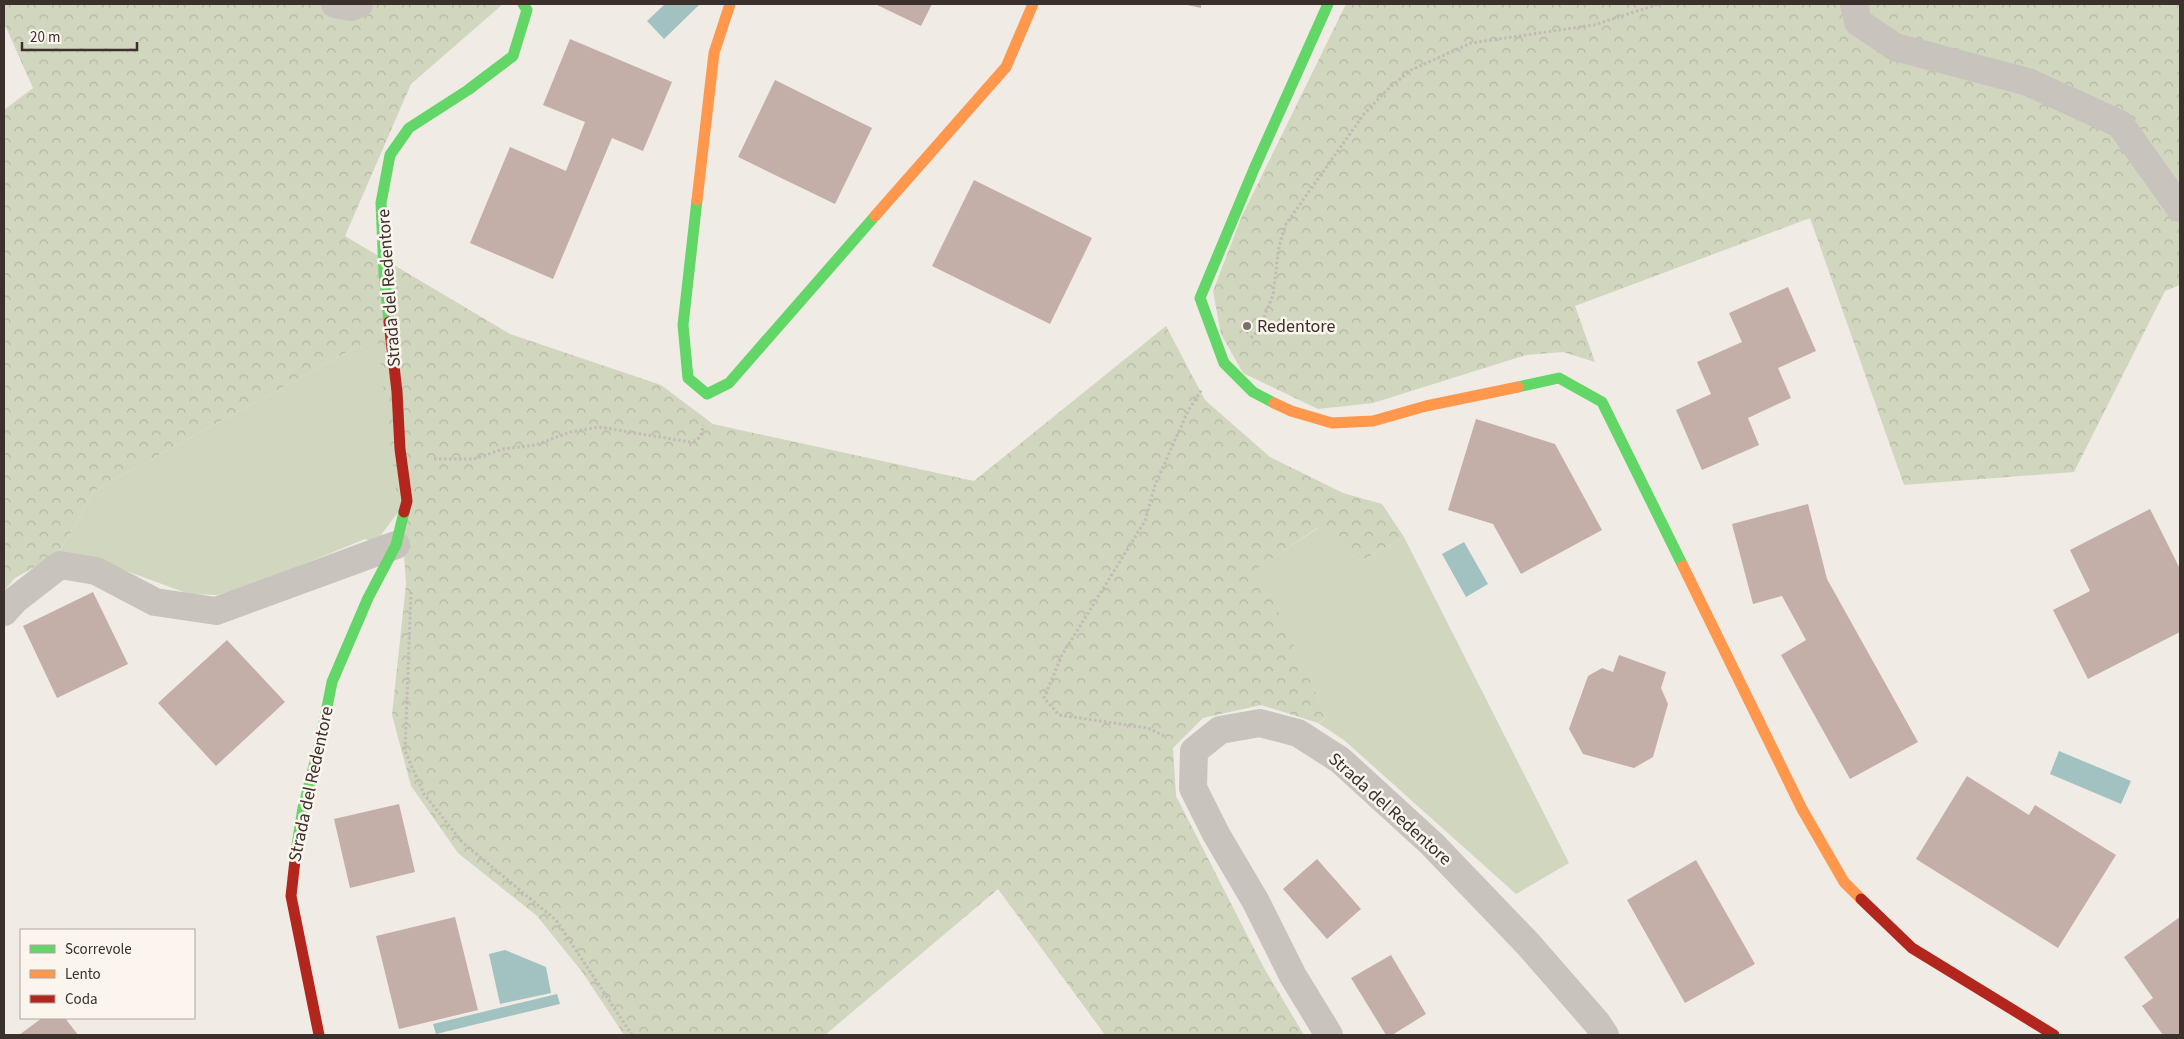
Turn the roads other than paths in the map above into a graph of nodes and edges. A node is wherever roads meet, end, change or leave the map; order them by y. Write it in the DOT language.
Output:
graph roads {
  1 [pos="335,4"];
  2 [pos="359,4"];
  3 [pos="522,4"];
  4 [pos="730,4"];
  5 [pos="1034,4"];
  6 [pos="1328,4"];
  7 [pos="1854,4"];
  8 [pos="2180,208"];
  9 [pos="396,545"];
  10 [pos="4,612"];
  11 [pos="319,1035"];
  12 [pos="1329,1035"];
  13 [pos="1606,1035"];
  14 [pos="2054,1035"];
  1 -- 2 [label="street"];
  3 -- 9 [label="street, Strada del Redentore"];
  4 -- 5 [label="street"];
  6 -- 14 [label="street"];
  7 -- 8 [label="street"];
  9 -- 10 [label="street"];
  9 -- 11 [label="street, Strada del Redentore"];
  12 -- 13 [label="street, Strada del Redentore"];
}
